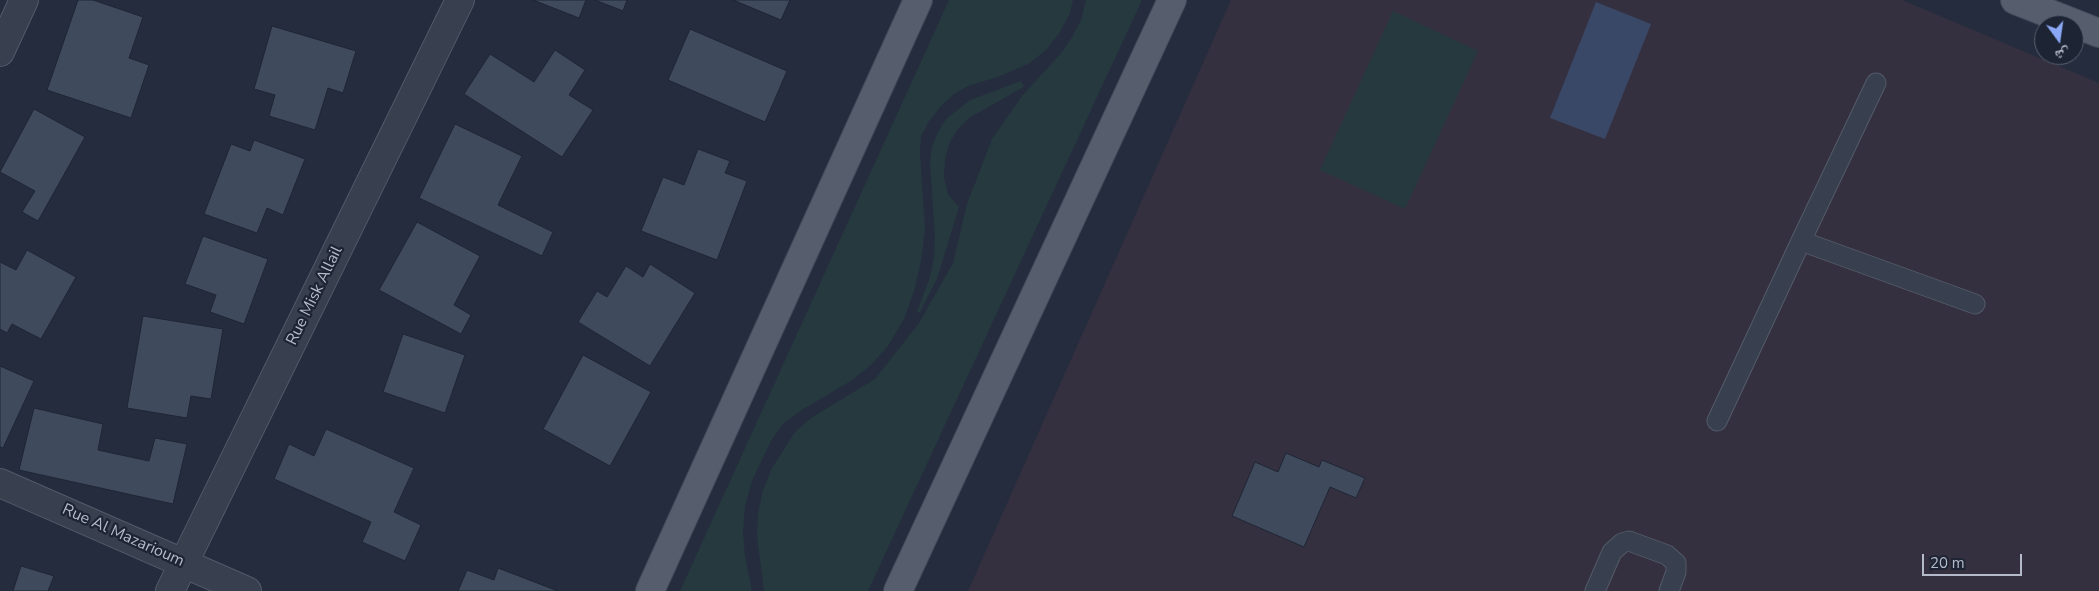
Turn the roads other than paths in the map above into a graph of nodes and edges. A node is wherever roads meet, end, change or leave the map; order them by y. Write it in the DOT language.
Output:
graph roads {
  1 [pos="24,0"];
  2 [pos="460,0"];
  3 [pos="918,0"];
  4 [pos="1172,0"];
  5 [pos="2015,0"];
  6 [pos="2099,33"];
  7 [pos="0,52"];
  8 [pos="1876,83"];
  9 [pos="1801,240"];
  10 [pos="1976,304"];
  11 [pos="1717,421"];
  12 [pos="0,483"];
  13 [pos="183,562"];
  14 [pos="170,591"];
  15 [pos="246,591"];
  16 [pos="650,591"];
  17 [pos="898,591"];
  18 [pos="1595,591"];
  19 [pos="1669,591"];
  1 -- 7 [label="street"];
  2 -- 13 [label="street, Rue Misk Allail"];
  3 -- 16 [label="main road"];
  4 -- 17 [label="main road"];
  5 -- 6 [label="main road"];
  8 -- 9 [label="lane"];
  9 -- 10 [label="lane"];
  9 -- 11 [label="lane"];
  12 -- 13 [label="street, Rue Al Mazarioum"];
  13 -- 14 [label="street, Rue Misk Allail"];
  13 -- 15 [label="street, Rue Al Mazarioum"];
  18 -- 19 [label="lane"];
}
